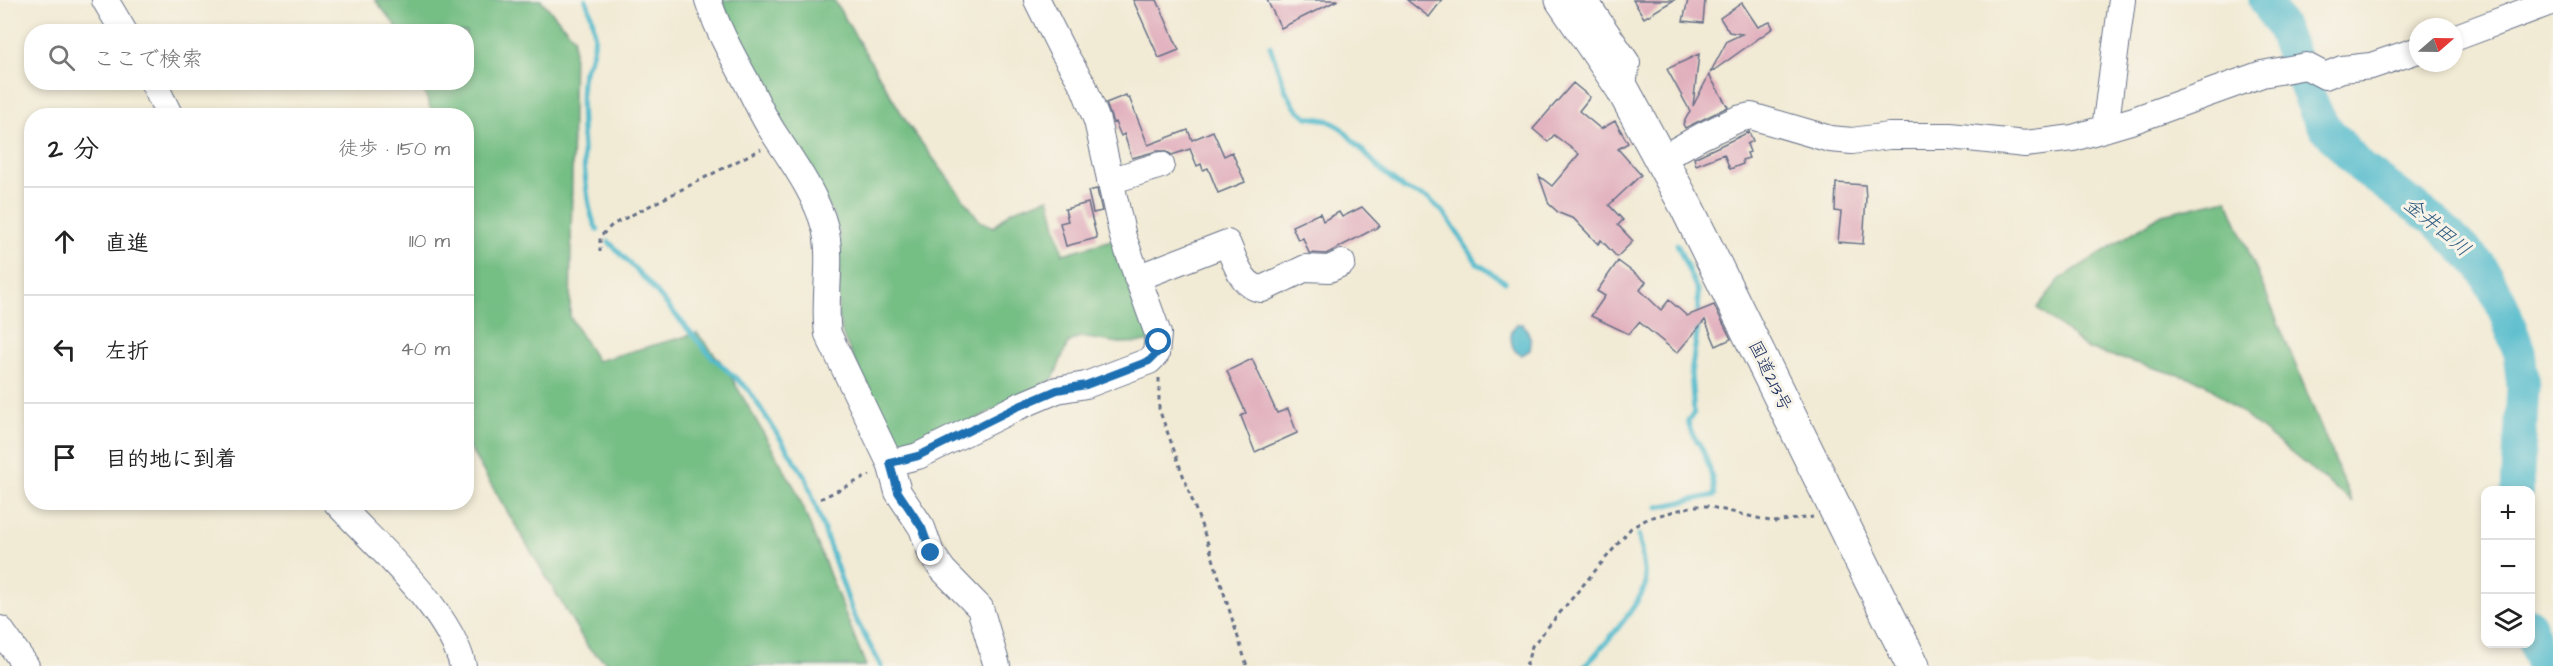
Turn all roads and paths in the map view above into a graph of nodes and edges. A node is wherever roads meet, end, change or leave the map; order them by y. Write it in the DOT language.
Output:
graph roads {
  1 [pos="105,0"];
  2 [pos="708,0"];
  3 [pos="1037,0"];
  4 [pos="1584,0"];
  5 [pos="2122,0"];
  6 [pos="2553,2"];
  7 [pos="1552,4"];
  8 [pos="119,24"];
  9 [pos="2463,35"];
  10 [pos="2409,53"];
  11 [pos="1622,88"];
  12 [pos="157,90"];
  13 [pos="166,108"];
  14 [pos="2105,129"];
  15 [pos="778,140"];
  16 [pos="1661,159"];
  17 [pos="1161,165"];
  18 [pos="1110,181"];
  19 [pos="600,252"];
  20 [pos="1342,263"];
  21 [pos="1137,278"];
  22 [pos="1153,357"];
  23 [pos="890,463"];
  24 [pos="820,500"];
  25 [pos="343,510"];
  26 [pos="1838,514"];
  27 [pos="0,629"];
  28 [pos="15,662"];
  29 [pos="463,666"];
  30 [pos="997,666"];
  31 [pos="1246,666"];
  32 [pos="1526,666"];
  33 [pos="1913,666"];
  1 -- 8 [label="street"];
  2 -- 15 [label="street"];
  3 -- 18 [label="street"];
  4 -- 11 [label="street"];
  5 -- 14 [label="street"];
  6 -- 9 [label="street"];
  7 -- 11 [label="highway, 国道213号"];
  10 -- 14 [label="street"];
  11 -- 16 [label="highway, 国道213号"];
  12 -- 13 [label="street"];
  14 -- 16 [label="street"];
  15 -- 19 [label="path"];
  15 -- 23 [label="street"];
  16 -- 26 [label="highway, 国道213号"];
  17 -- 18 [label="street"];
  18 -- 21 [label="street"];
  20 -- 21 [label="street"];
  21 -- 22 [label="street"];
  22 -- 23 [label="street"];
  22 -- 31 [label="path"];
  23 -- 24 [label="path"];
  23 -- 30 [label="street"];
  25 -- 29 [label="street"];
  26 -- 32 [label="path"];
  26 -- 33 [label="highway, 国道213号"];
  27 -- 28 [label="street"];
}
